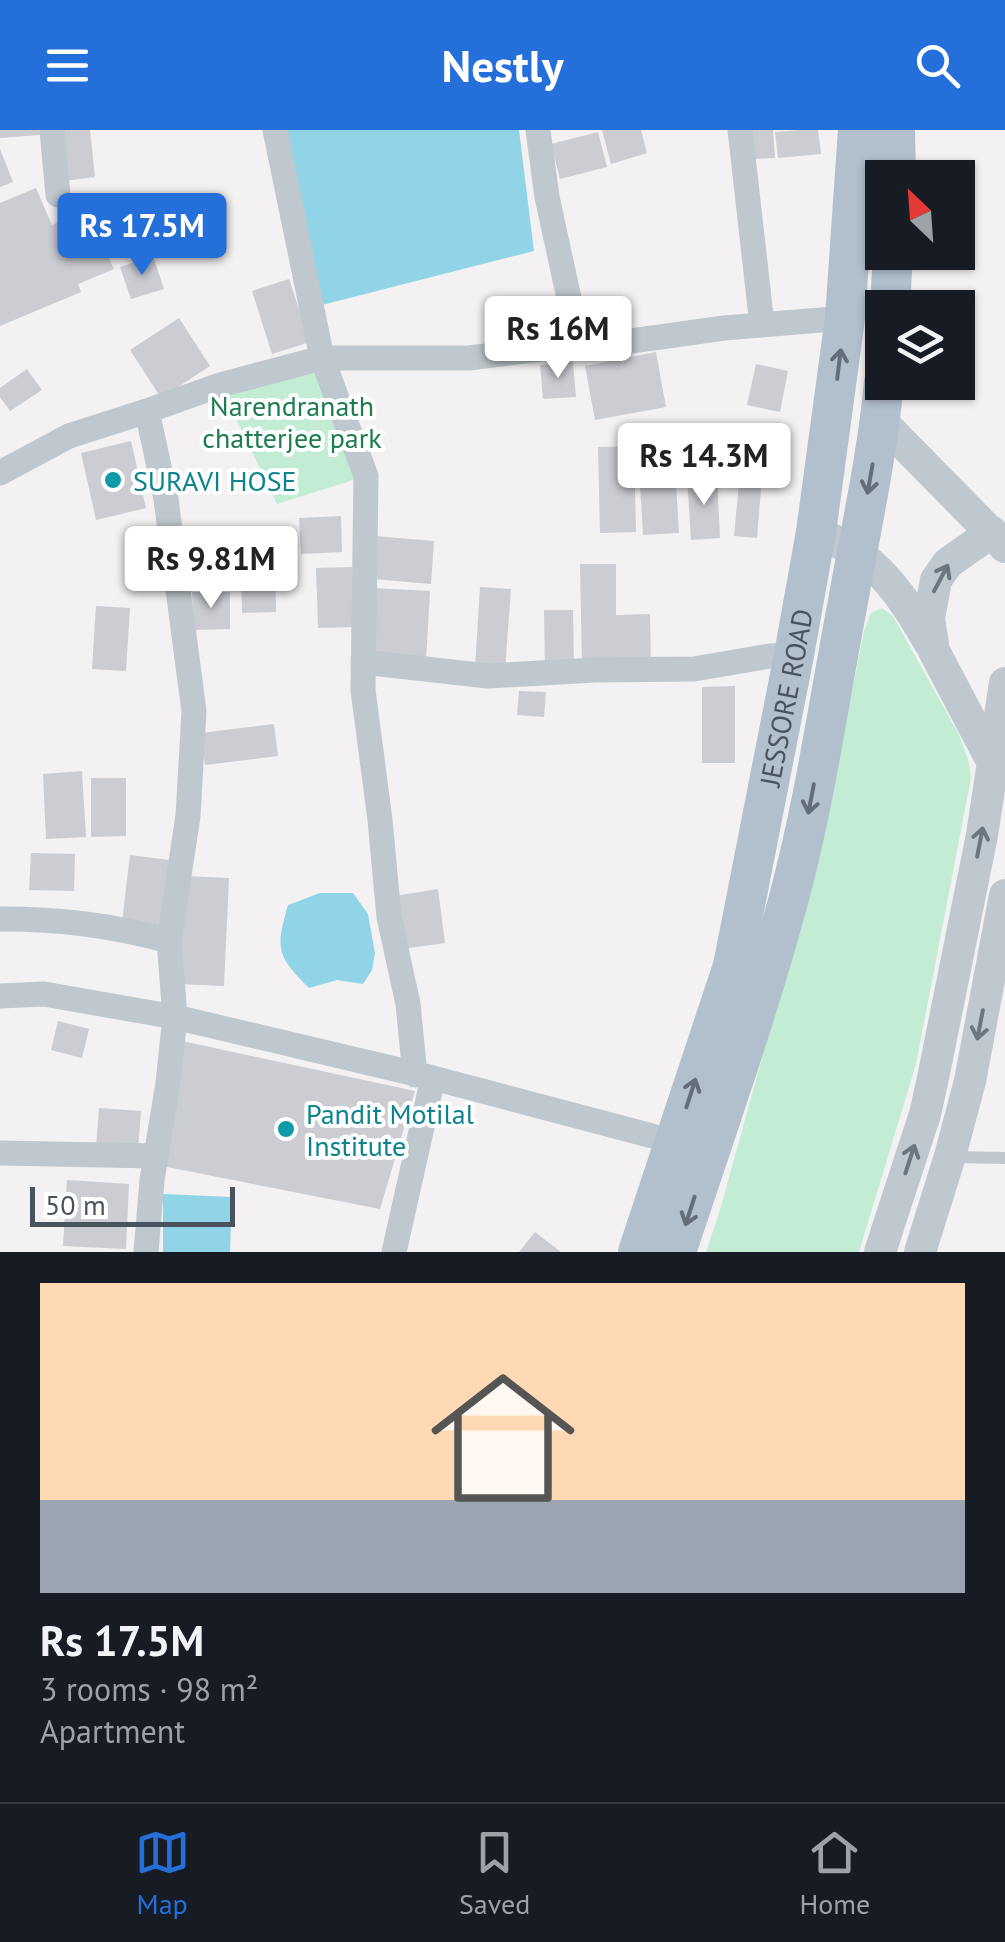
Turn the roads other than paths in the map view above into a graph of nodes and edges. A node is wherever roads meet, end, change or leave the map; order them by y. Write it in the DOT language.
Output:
graph roads {
  1 [pos="52,130"];
  2 [pos="275,130"];
  3 [pos="538,130"];
  4 [pos="740,130"];
  5 [pos="858,130"];
  6 [pos="895,130"];
  7 [pos="896,160"];
  8 [pos="58,194"];
  9 [pos="845,318"];
  10 [pos="762,324"];
  11 [pos="579,344"];
  12 [pos="322,358"];
  13 [pos="882,401"];
  14 [pos="147,411"];
  15 [pos="0,472"];
  16 [pos="816,532"];
  17 [pos="998,540"];
  18 [pos="857,552"];
  19 [pos="934,651"];
  20 [pos="794,655"];
  21 [pos="363,662"];
  22 [pos="1005,682"];
  23 [pos="993,763"];
  24 [pos="1005,895"];
  25 [pos="0,919"];
  26 [pos="169,941"];
  27 [pos="0,996"];
  28 [pos="175,1017"];
  29 [pos="424,1076"];
  30 [pos="675,1142"];
  31 [pos="0,1153"];
  32 [pos="156,1156"];
  33 [pos="950,1156"];
  34 [pos="1005,1158"];
  35 [pos="146,1252"];
  36 [pos="394,1252"];
  37 [pos="638,1252"];
  38 [pos="676,1252"];
  39 [pos="880,1252"];
  40 [pos="920,1252"];
  1 -- 8 [label="street"];
  2 -- 12 [label="street"];
  3 -- 11 [label="street"];
  4 -- 10 [label="street"];
  5 -- 9 [label="main road, JESSORE ROAD"];
  6 -- 7 [label="main road"];
  9 -- 10 [label="street"];
  16 -- 9 [label="main road, JESSORE ROAD, one-way"];
  10 -- 11 [label="street"];
  11 -- 12 [label="street"];
  12 -- 14 [label="street"];
  12 -- 21 [label="street"];
  13 -- 17 [label="street"];
  13 -- 18 [label="main road, JESSORE ROAD, one-way"];
  14 -- 15 [label="street"];
  14 -- 26 [label="street"];
  16 -- 18 [label="street"];
  16 -- 20 [label="main road, JESSORE ROAD"];
  19 -- 17 [label="street, one-way"];
  18 -- 19 [label="street"];
  18 -- 38 [label="main road, JESSORE ROAD, one-way"];
  19 -- 23 [label="street"];
  20 -- 21 [label="street"];
  30 -- 20 [label="main road, JESSORE ROAD, one-way"];
  21 -- 29 [label="street"];
  22 -- 23 [label="street"];
  39 -- 23 [label="street, one-way"];
  24 -- 33 [label="street, one-way"];
  25 -- 26 [label="street"];
  26 -- 28 [label="street"];
  27 -- 28 [label="street"];
  28 -- 29 [label="street"];
  28 -- 32 [label="street"];
  29 -- 30 [label="street"];
  29 -- 36 [label="street"];
  30 -- 37 [label="main road, JESSORE ROAD"];
  31 -- 32 [label="street"];
  32 -- 35 [label="street"];
  33 -- 34 [label="lane"];
  33 -- 40 [label="street"];
}
